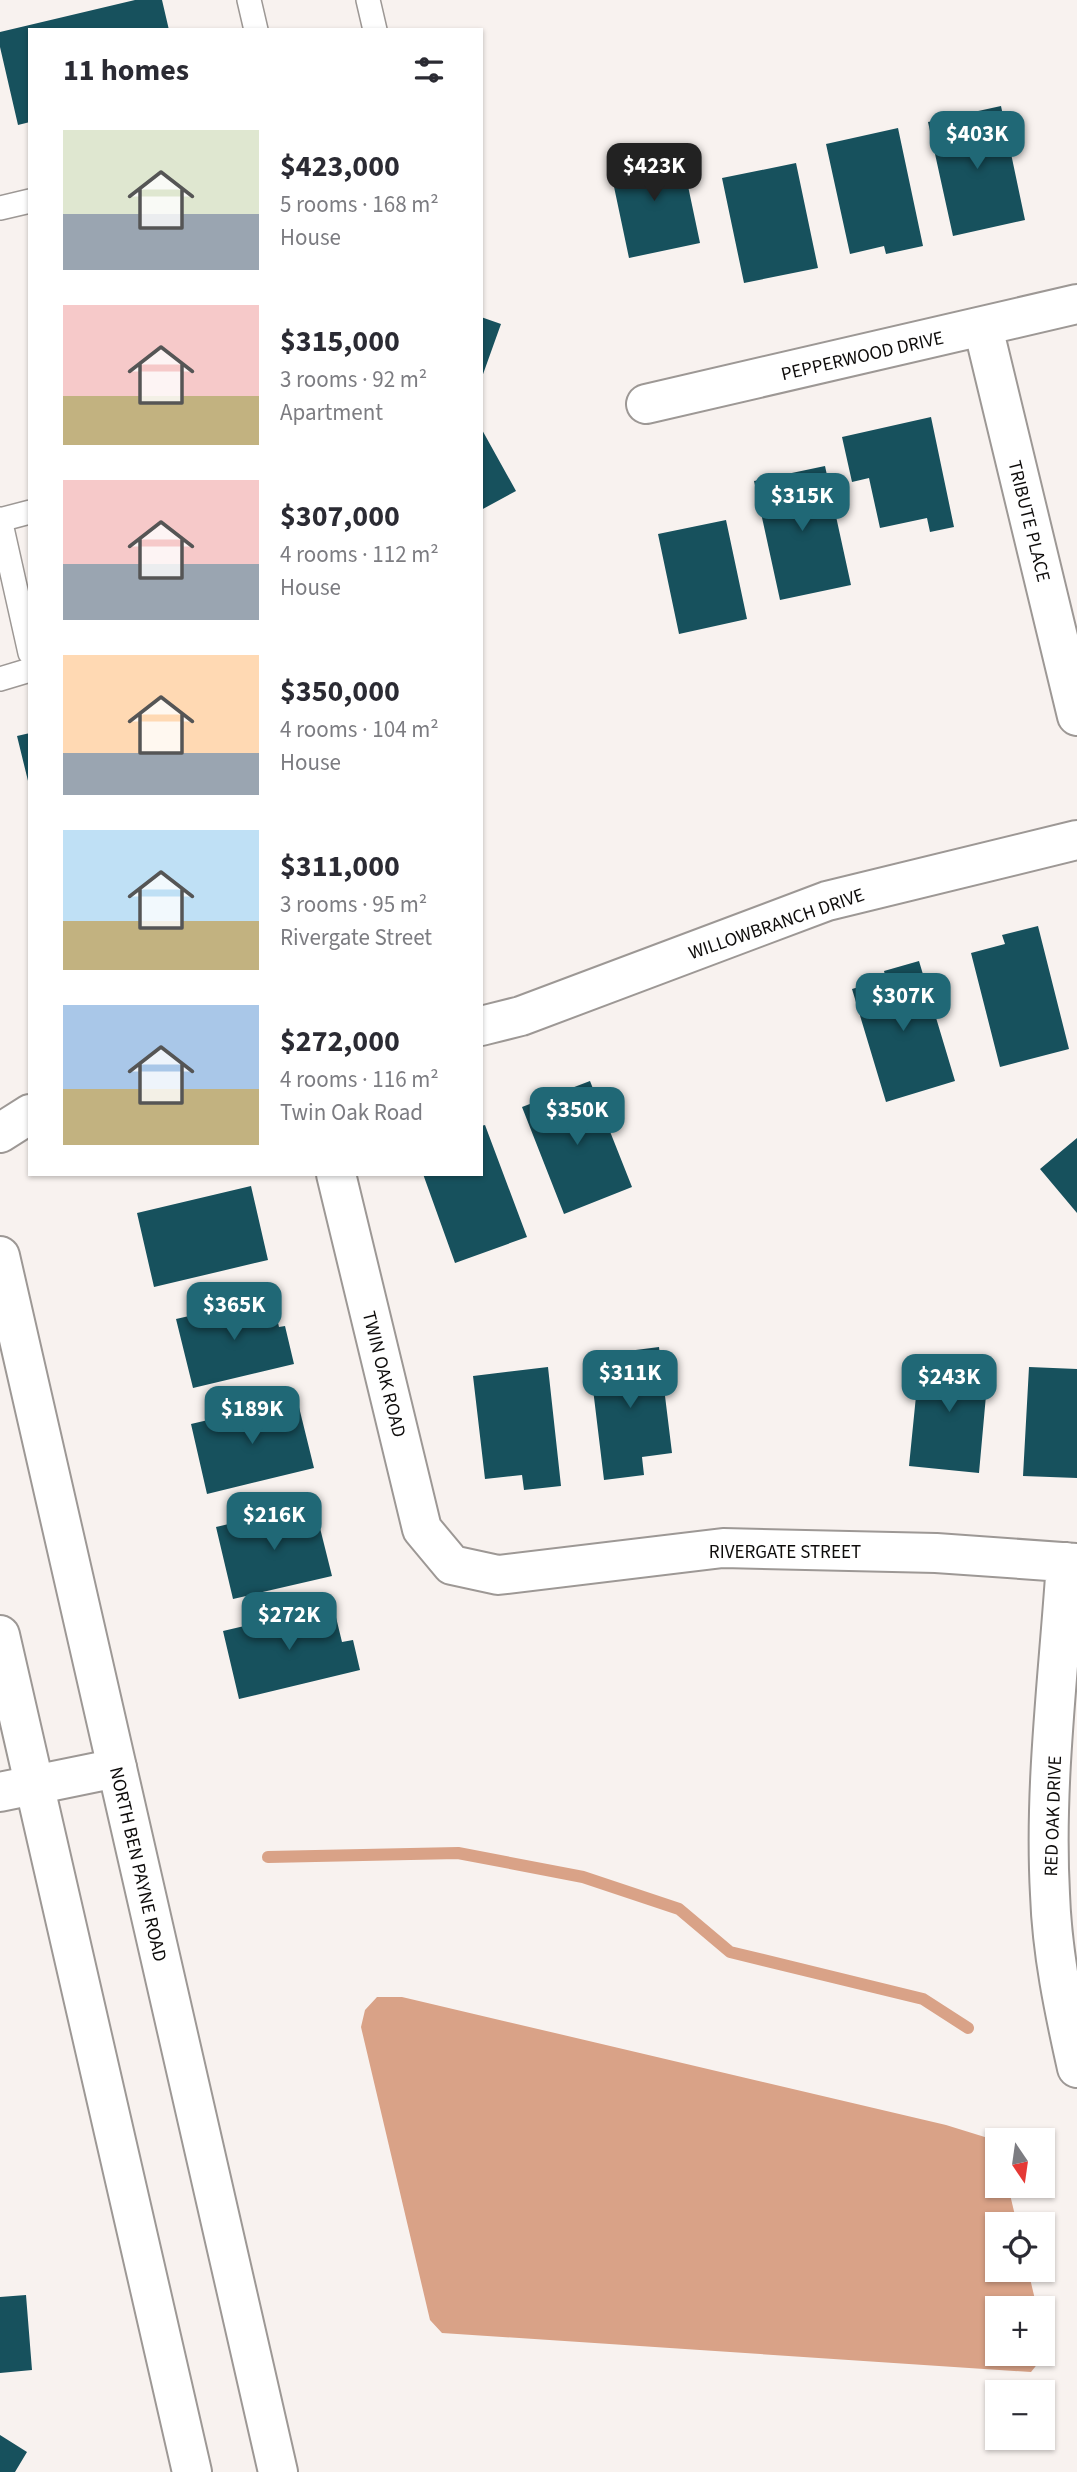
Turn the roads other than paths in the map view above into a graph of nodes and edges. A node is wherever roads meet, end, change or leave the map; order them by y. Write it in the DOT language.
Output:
graph roads {
  1 [pos="249,0"];
  2 [pos="368,0"];
  3 [pos="256,28"];
  4 [pos="375,28"];
  5 [pos="28,201"];
  6 [pos="0,208"];
  7 [pos="1077,304"];
  8 [pos="983,327"];
  9 [pos="646,404"];
  10 [pos="28,513"];
  11 [pos="0,520"];
  12 [pos="28,644"];
  13 [pos="28,671"];
  14 [pos="0,679"];
  15 [pos="1077,716"];
  16 [pos="1077,840"];
  17 [pos="483,1026"];
  18 [pos="28,1115"];
  19 [pos="0,1133"];
  20 [pos="0,1148"];
  21 [pos="28,1149"];
  22 [pos="336,1176"];
  23 [pos="0,1256"];
  24 [pos="1071,1562"];
  25 [pos="452,1565"];
  26 [pos="0,1635"];
  27 [pos="117,1768"];
  28 [pos="18,1788"];
  29 [pos="1077,2068"];
  30 [pos="192,2472"];
  31 [pos="278,2472"];
  1 -- 3 [label="lane"];
  2 -- 4 [label="lane"];
  5 -- 6 [label="lane"];
  7 -- 8 [label="street, PEPPERWOOD DRIVE"];
  8 -- 9 [label="street, PEPPERWOOD DRIVE"];
  8 -- 15 [label="street, TRIBUTE PLACE"];
  10 -- 11 [label="lane"];
  11 -- 12 [label="lane"];
  13 -- 14 [label="lane"];
  16 -- 17 [label="street, WILLOWBRANCH DRIVE"];
  18 -- 19 [label="street"];
  20 -- 21 [label="street"];
  22 -- 25 [label="street, TWIN OAK ROAD"];
  23 -- 27 [label="street, NORTH BEN PAYNE ROAD"];
  24 -- 25 [label="street, RIVERGATE STREET"];
  24 -- 29 [label="street, RED OAK DRIVE"];
  26 -- 28 [label="street"];
  27 -- 28 [label="street"];
  27 -- 31 [label="street, NORTH BEN PAYNE ROAD"];
  28 -- 30 [label="street"];
}
